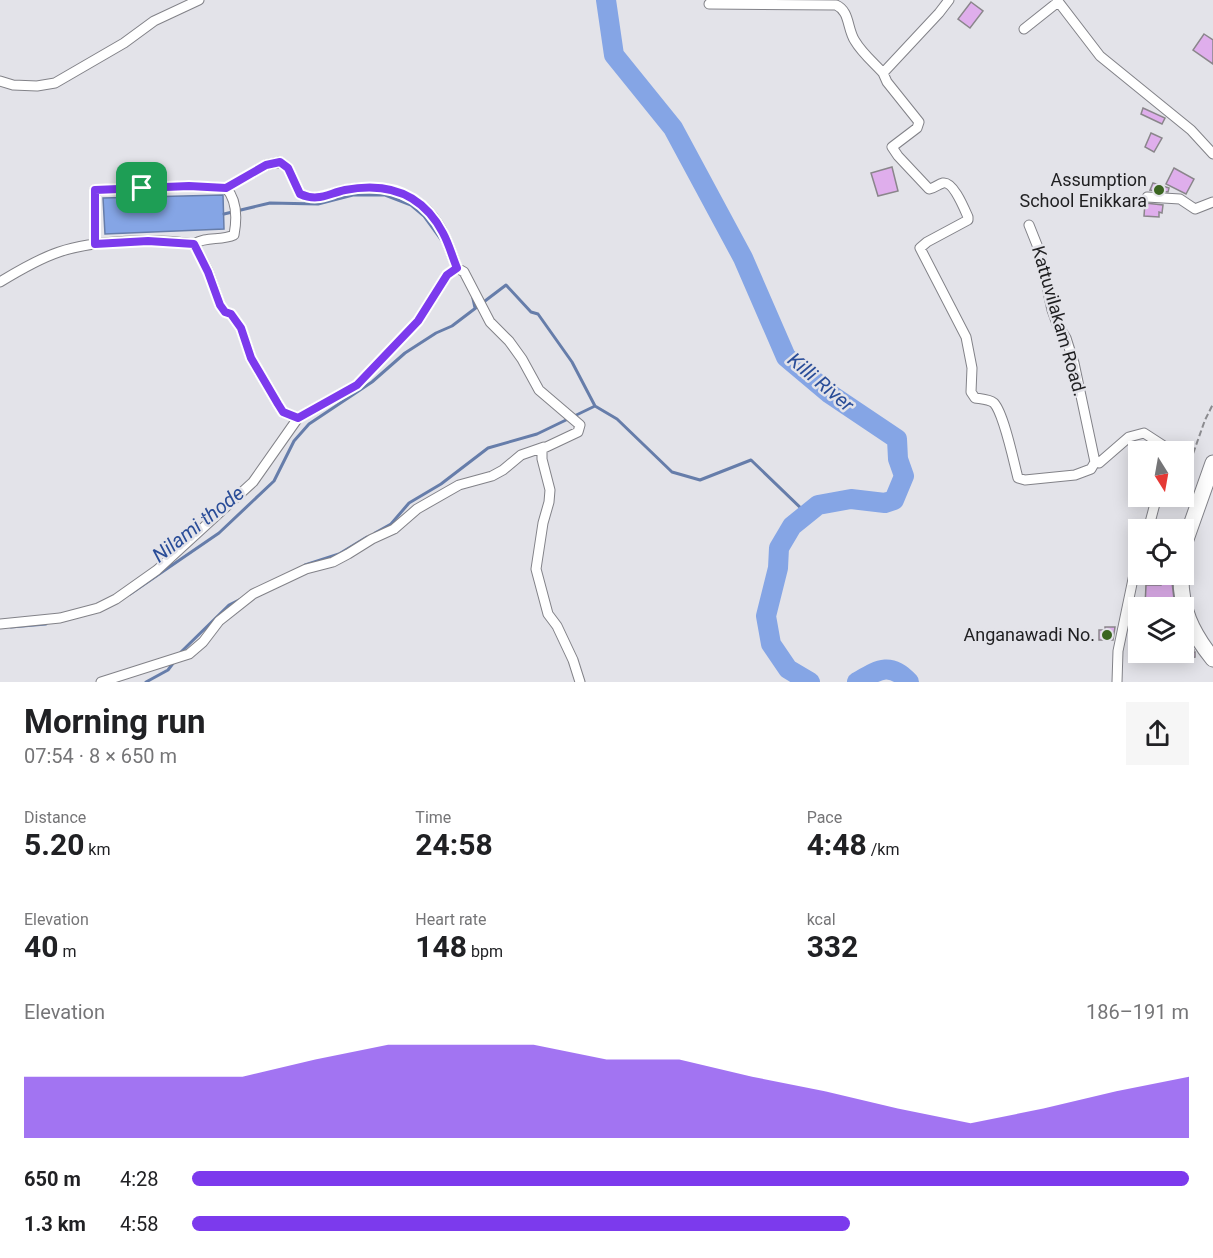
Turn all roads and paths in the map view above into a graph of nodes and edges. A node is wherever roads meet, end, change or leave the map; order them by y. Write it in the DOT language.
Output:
graph roads {
  1 [pos="199,0"];
  2 [pos="949,0"];
  3 [pos="1057,1"];
  4 [pos="709,4"];
  5 [pos="1024,29"];
  6 [pos="883,74"];
  7 [pos="0,81"];
  8 [pos="1213,154"];
  9 [pos="226,188"];
  10 [pos="1147,197"];
  11 [pos="1213,202"];
  12 [pos="1029,225"];
  13 [pos="95,244"];
  14 [pos="194,244"];
  15 [pos="457,268"];
  16 [pos="0,282"];
  17 [pos="1213,404"];
  18 [pos="298,418"];
  19 [pos="1156,441"];
  20 [pos="544,447"];
  21 [pos="1194,450"];
  22 [pos="1095,462"];
  23 [pos="1213,463"];
  24 [pos="1191,519"];
  25 [pos="1132,585"];
  26 [pos="1182,585"];
  27 [pos="0,624"];
  28 [pos="1213,659"];
  29 [pos="101,682"];
  30 [pos="580,682"];
  31 [pos="1117,682"];
  1 -- 7 [label="street"];
  2 -- 6 [label="street"];
  3 -- 5 [label="street"];
  3 -- 8 [label="street"];
  4 -- 6 [label="street"];
  6 -- 22 [label="street"];
  9 -- 13 [label="street"];
  9 -- 14 [label="street"];
  9 -- 15 [label="street"];
  10 -- 11 [label="street"];
  12 -- 22 [label="street, Kattuvilakam Road."];
  13 -- 14 [label="street"];
  13 -- 16 [label="street"];
  14 -- 18 [label="street"];
  15 -- 18 [label="street"];
  15 -- 20 [label="street"];
  17 -- 21 [label="path"];
  18 -- 27 [label="street"];
  19 -- 22 [label="street"];
  20 -- 29 [label="street"];
  20 -- 30 [label="street"];
  23 -- 24 [label="main road"];
  25 -- 31 [label="street"];
  26 -- 28 [label="main road"];
}
